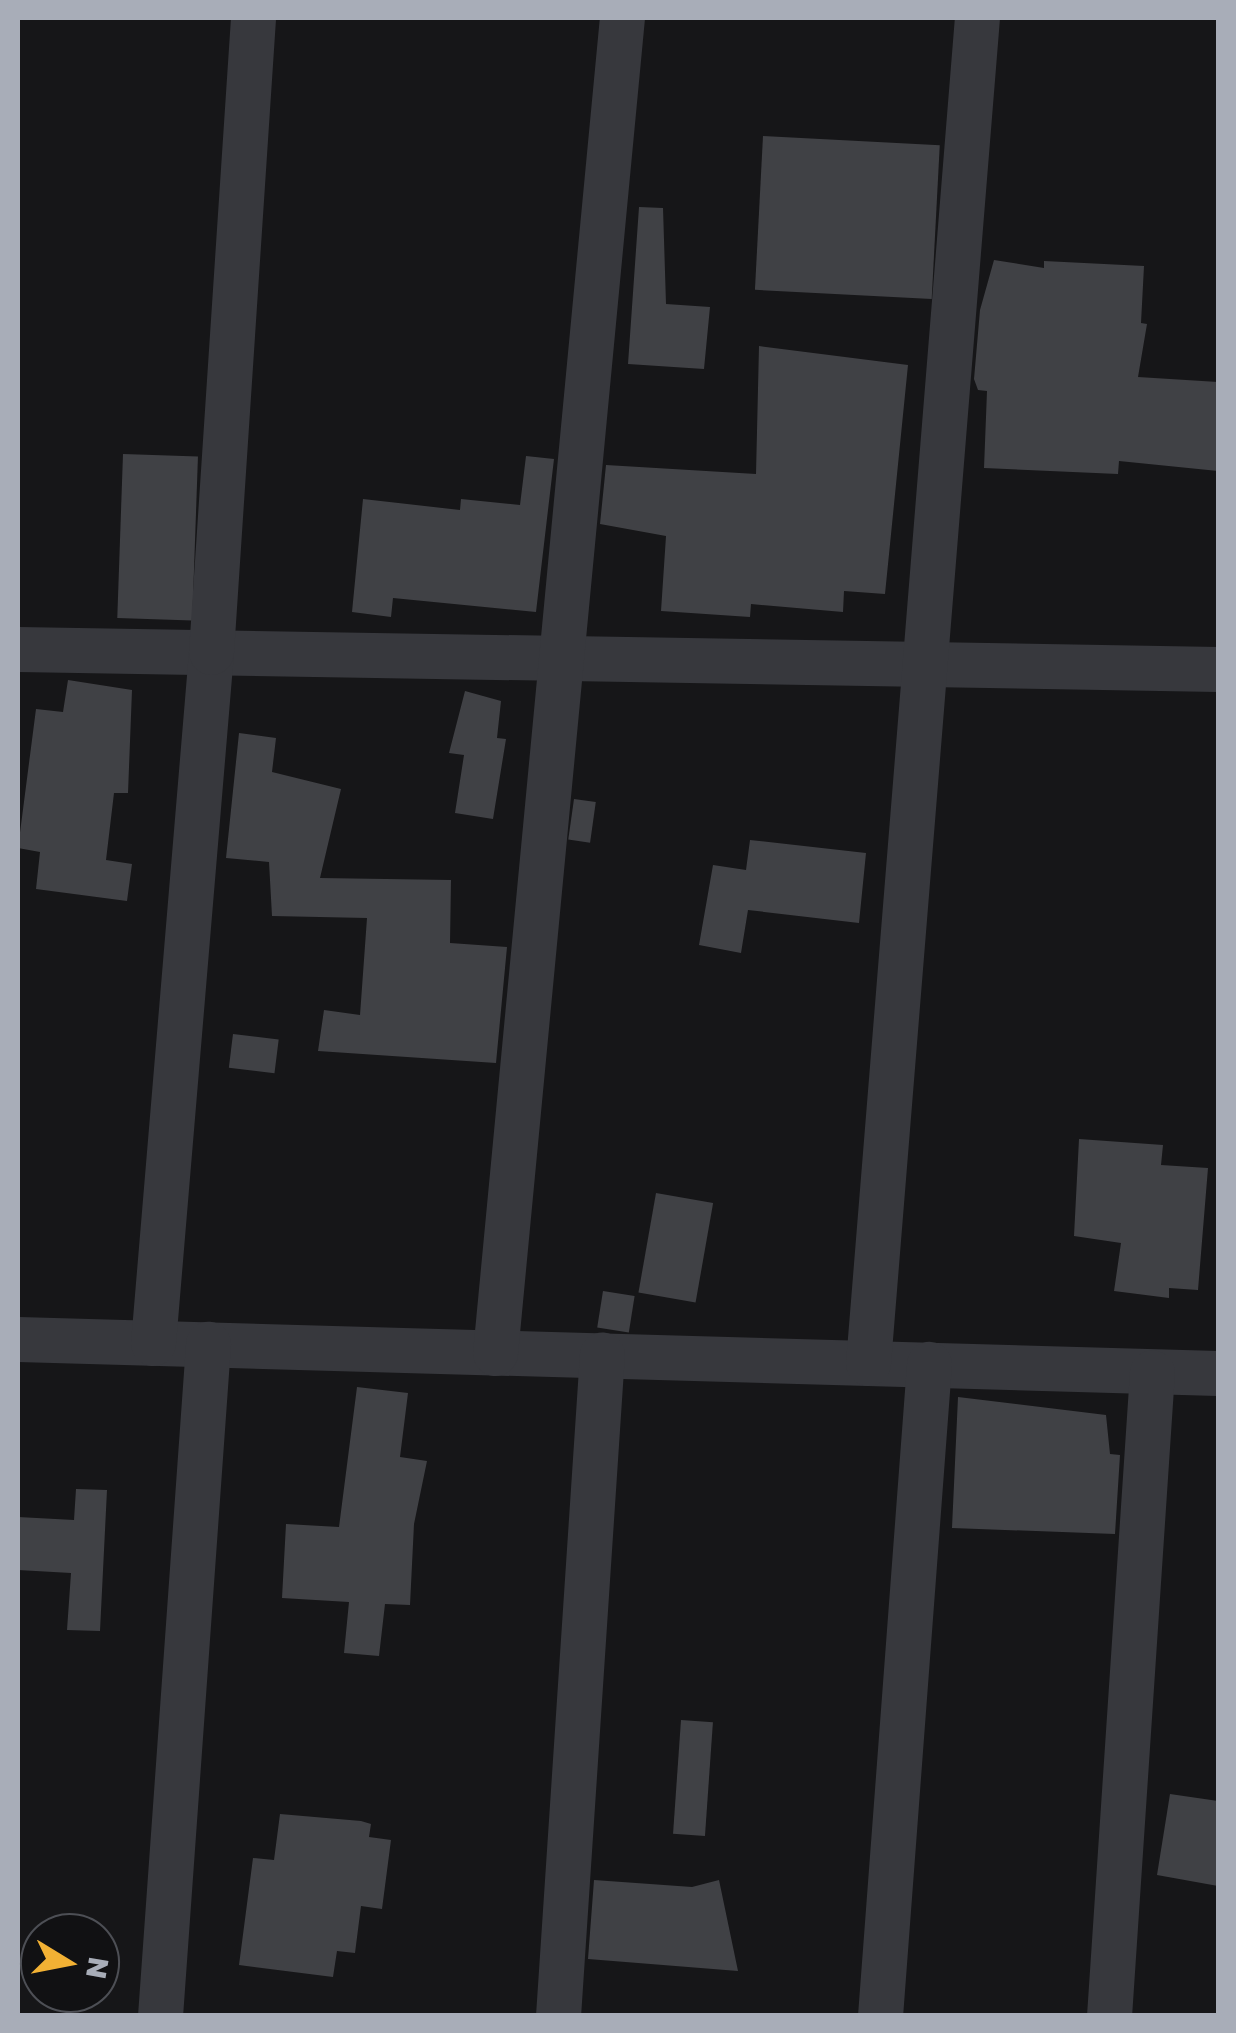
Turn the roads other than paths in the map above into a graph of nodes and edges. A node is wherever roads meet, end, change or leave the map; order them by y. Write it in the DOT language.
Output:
graph roads {
  1 [pos="253,18"];
  2 [pos="622,18"];
  3 [pos="977,18"];
  4 [pos="18,649"];
  5 [pos="211,652"];
  6 [pos="558,655"];
  7 [pos="924,664"];
  8 [pos="1218,669"];
  9 [pos="18,1339"];
  10 [pos="153,1343"];
  11 [pos="208,1344"];
  12 [pos="495,1353"];
  13 [pos="602,1354"];
  14 [pos="868,1364"];
  15 [pos="929,1364"];
  16 [pos="1152,1372"];
  17 [pos="1218,1373"];
  18 [pos="160,2016"];
  19 [pos="558,2016"];
  20 [pos="880,2016"];
  21 [pos="1109,2016"];
  1 -- 5 [label="street"];
  2 -- 6 [label="street"];
  3 -- 7 [label="street"];
  4 -- 5 [label="street"];
  5 -- 6 [label="street"];
  5 -- 10 [label="street"];
  6 -- 7 [label="street"];
  6 -- 12 [label="street"];
  7 -- 8 [label="street"];
  7 -- 14 [label="street"];
  9 -- 10 [label="street"];
  10 -- 11 [label="street"];
  11 -- 12 [label="street"];
  11 -- 18 [label="street"];
  12 -- 13 [label="street"];
  13 -- 14 [label="street"];
  13 -- 19 [label="street"];
  14 -- 15 [label="street"];
  15 -- 16 [label="street"];
  15 -- 20 [label="street"];
  16 -- 17 [label="street"];
  16 -- 21 [label="street"];
}
